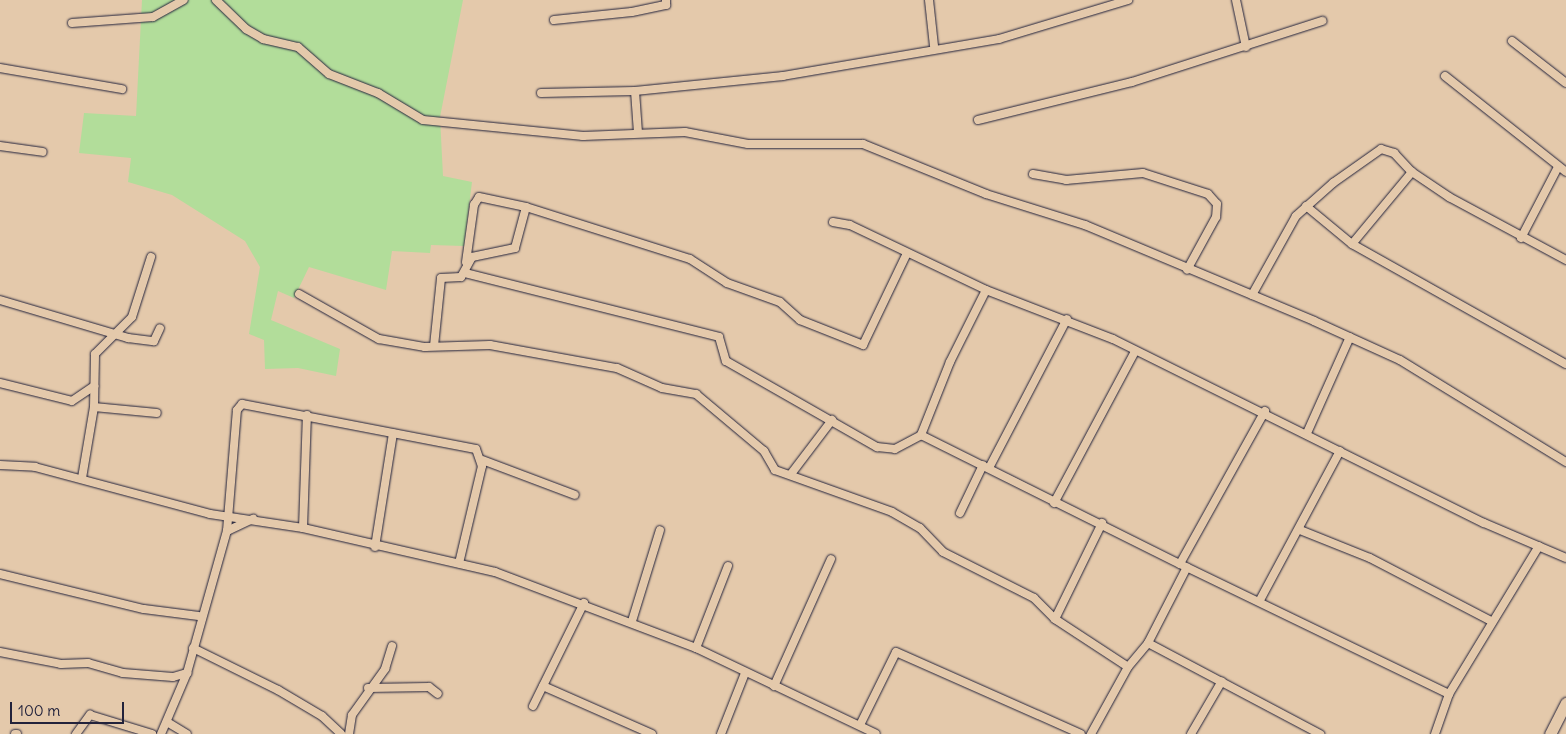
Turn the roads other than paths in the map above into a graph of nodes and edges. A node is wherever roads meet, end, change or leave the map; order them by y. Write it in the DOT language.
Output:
graph roads {
  1 [pos="184,0"];
  2 [pos="216,0"];
  3 [pos="666,0"];
  4 [pos="929,0"];
  5 [pos="1128,0"];
  6 [pos="1236,0"];
  7 [pos="554,20"];
  8 [pos="1322,21"];
  9 [pos="72,23"];
  10 [pos="1512,41"];
  11 [pos="934,46"];
  12 [pos="1246,47"];
  13 [pos="0,68"];
  14 [pos="1445,76"];
  15 [pos="1566,83"];
  16 [pos="122,89"];
  17 [pos="635,91"];
  18 [pos="541,93"];
  19 [pos="978,120"];
  20 [pos="638,133"];
  21 [pos="0,146"];
  22 [pos="43,152"];
  23 [pos="1558,167"];
  24 [pos="1412,172"];
  25 [pos="1566,172"];
  26 [pos="1033,174"];
  27 [pos="1306,206"];
  28 [pos="526,207"];
  29 [pos="833,222"];
  30 [pos="1521,238"];
  31 [pos="1352,244"];
  32 [pos="907,253"];
  33 [pos="151,256"];
  34 [pos="1566,260"];
  35 [pos="466,262"];
  36 [pos="1187,270"];
  37 [pos="464,273"];
  38 [pos="986,290"];
  39 [pos="299,294"];
  40 [pos="1252,295"];
  41 [pos="0,300"];
  42 [pos="1067,319"];
  43 [pos="160,328"];
  44 [pos="116,333"];
  45 [pos="1350,337"];
  46 [pos="434,346"];
  47 [pos="1135,351"];
  48 [pos="1566,364"];
  49 [pos="0,383"];
  50 [pos="94,386"];
  51 [pos="94,407"];
  52 [pos="1265,411"];
  53 [pos="157,413"];
  54 [pos="307,415"];
  55 [pos="832,420"];
  56 [pos="393,433"];
  57 [pos="1307,433"];
  58 [pos="921,435"];
  59 [pos="1340,451"];
  60 [pos="482,460"];
  61 [pos="1566,462"];
  62 [pos="0,465"];
  63 [pos="986,467"];
  64 [pos="791,474"];
  65 [pos="82,478"];
  66 [pos="575,495"];
  67 [pos="1054,502"];
  68 [pos="960,513"];
  69 [pos="228,516"];
  70 [pos="252,519"];
  71 [pos="1102,523"];
  72 [pos="303,528"];
  73 [pos="227,530"];
  74 [pos="660,530"];
  75 [pos="1300,530"];
  76 [pos="375,546"];
  77 [pos="1539,546"];
  78 [pos="1566,558"];
  79 [pos="831,559"];
  80 [pos="459,563"];
  81 [pos="1183,565"];
  82 [pos="728,566"];
  83 [pos="0,574"];
  84 [pos="1260,600"];
  85 [pos="584,603"];
  86 [pos="199,616"];
  87 [pos="1055,619"];
  88 [pos="632,621"];
  89 [pos="1491,621"];
  90 [pos="1148,643"];
  91 [pos="392,646"];
  92 [pos="193,648"];
  93 [pos="696,648"];
  94 [pos="0,652"];
  95 [pos="1128,667"];
  96 [pos="186,673"];
  97 [pos="745,673"];
  98 [pos="1222,681"];
  99 [pos="543,686"];
  100 [pos="774,686"];
  101 [pos="368,688"];
  102 [pos="438,694"];
  103 [pos="1449,694"];
  104 [pos="1566,703"];
  105 [pos="533,706"];
  106 [pos="167,722"];
  107 [pos="860,725"];
  108 [pos="76,734"];
  109 [pos="152,734"];
  110 [pos="161,734"];
  111 [pos="187,734"];
  112 [pos="341,734"];
  113 [pos="349,734"];
  114 [pos="652,734"];
  115 [pos="721,734"];
  116 [pos="876,734"];
  117 [pos="1082,734"];
  118 [pos="1092,734"];
  119 [pos="1190,734"];
  120 [pos="1320,734"];
  121 [pos="1435,734"];
  122 [pos="1550,734"];
  1 -- 9 [label="street"];
  2 -- 20 [label="street"];
  3 -- 7 [label="street"];
  4 -- 11 [label="street"];
  5 -- 11 [label="street"];
  6 -- 12 [label="street"];
  8 -- 12 [label="street"];
  10 -- 15 [label="street"];
  11 -- 17 [label="street"];
  12 -- 19 [label="street"];
  13 -- 16 [label="street"];
  14 -- 23 [label="street"];
  17 -- 18 [label="street"];
  17 -- 20 [label="street"];
  20 -- 36 [label="street"];
  21 -- 22 [label="street"];
  23 -- 25 [label="street"];
  23 -- 30 [label="street"];
  24 -- 27 [label="street"];
  24 -- 30 [label="street"];
  24 -- 31 [label="street"];
  26 -- 36 [label="street"];
  27 -- 31 [label="street"];
  27 -- 40 [label="street"];
  28 -- 32 [label="street"];
  28 -- 35 [label="street"];
  28 -- 35 [label="street"];
  29 -- 32 [label="street"];
  30 -- 34 [label="street"];
  31 -- 48 [label="street"];
  32 -- 38 [label="street"];
  33 -- 44 [label="street"];
  35 -- 37 [label="street"];
  36 -- 40 [label="street"];
  37 -- 46 [label="street"];
  37 -- 55 [label="street"];
  38 -- 42 [label="street"];
  38 -- 58 [label="street"];
  39 -- 46 [label="street"];
  40 -- 45 [label="street"];
  41 -- 44 [label="street"];
  42 -- 47 [label="street"];
  42 -- 63 [label="street"];
  43 -- 44 [label="street"];
  44 -- 50 [label="street"];
  45 -- 57 [label="street"];
  45 -- 61 [label="street"];
  46 -- 64 [label="street"];
  47 -- 52 [label="street"];
  47 -- 67 [label="street"];
  49 -- 50 [label="street"];
  50 -- 51 [label="street"];
  51 -- 53 [label="street"];
  51 -- 65 [label="street"];
  52 -- 57 [label="street"];
  52 -- 81 [label="street"];
  54 -- 56 [label="street"];
  54 -- 69 [label="street"];
  54 -- 72 [label="street"];
  55 -- 58 [label="street"];
  55 -- 64 [label="street"];
  56 -- 60 [label="street"];
  56 -- 76 [label="street"];
  57 -- 59 [label="street"];
  58 -- 63 [label="street"];
  59 -- 75 [label="street"];
  59 -- 77 [label="street"];
  60 -- 66 [label="street"];
  60 -- 80 [label="street"];
  62 -- 65 [label="street"];
  63 -- 67 [label="street"];
  63 -- 68 [label="street"];
  64 -- 87 [label="street"];
  65 -- 69 [label="street"];
  67 -- 71 [label="street"];
  69 -- 70 [label="street"];
  69 -- 73 [label="street"];
  70 -- 72 [label="street"];
  70 -- 73 [label="street"];
  71 -- 81 [label="street"];
  71 -- 87 [label="street"];
  72 -- 76 [label="street"];
  73 -- 86 [label="street"];
  74 -- 88 [label="street"];
  75 -- 84 [label="street"];
  75 -- 89 [label="street"];
  76 -- 80 [label="street"];
  77 -- 78 [label="street"];
  77 -- 89 [label="street"];
  79 -- 100 [label="street"];
  80 -- 85 [label="street"];
  81 -- 84 [label="street"];
  81 -- 90 [label="street"];
  82 -- 93 [label="street"];
  83 -- 86 [label="street"];
  84 -- 103 [label="street"];
  85 -- 88 [label="street"];
  85 -- 99 [label="street"];
  86 -- 92 [label="street"];
  87 -- 95 [label="street"];
  88 -- 93 [label="street"];
  89 -- 103 [label="street"];
  90 -- 95 [label="street"];
  90 -- 98 [label="street"];
  91 -- 101 [label="street"];
  92 -- 96 [label="street"];
  92 -- 112 [label="street"];
  93 -- 97 [label="street"];
  94 -- 96 [label="street"];
  95 -- 118 [label="street"];
  96 -- 106 [label="street"];
  97 -- 100 [label="street"];
  97 -- 115 [label="street"];
  98 -- 119 [label="street"];
  98 -- 120 [label="street"];
  99 -- 105 [label="street"];
  99 -- 114 [label="street"];
  100 -- 107 [label="street"];
  101 -- 102 [label="street"];
  101 -- 113 [label="street"];
  103 -- 121 [label="street"];
  104 -- 122 [label="street"];
  106 -- 110 [label="street"];
  106 -- 111 [label="street"];
  107 -- 116 [label="street"];
  107 -- 117 [label="street"];
  108 -- 109 [label="street"];
}
